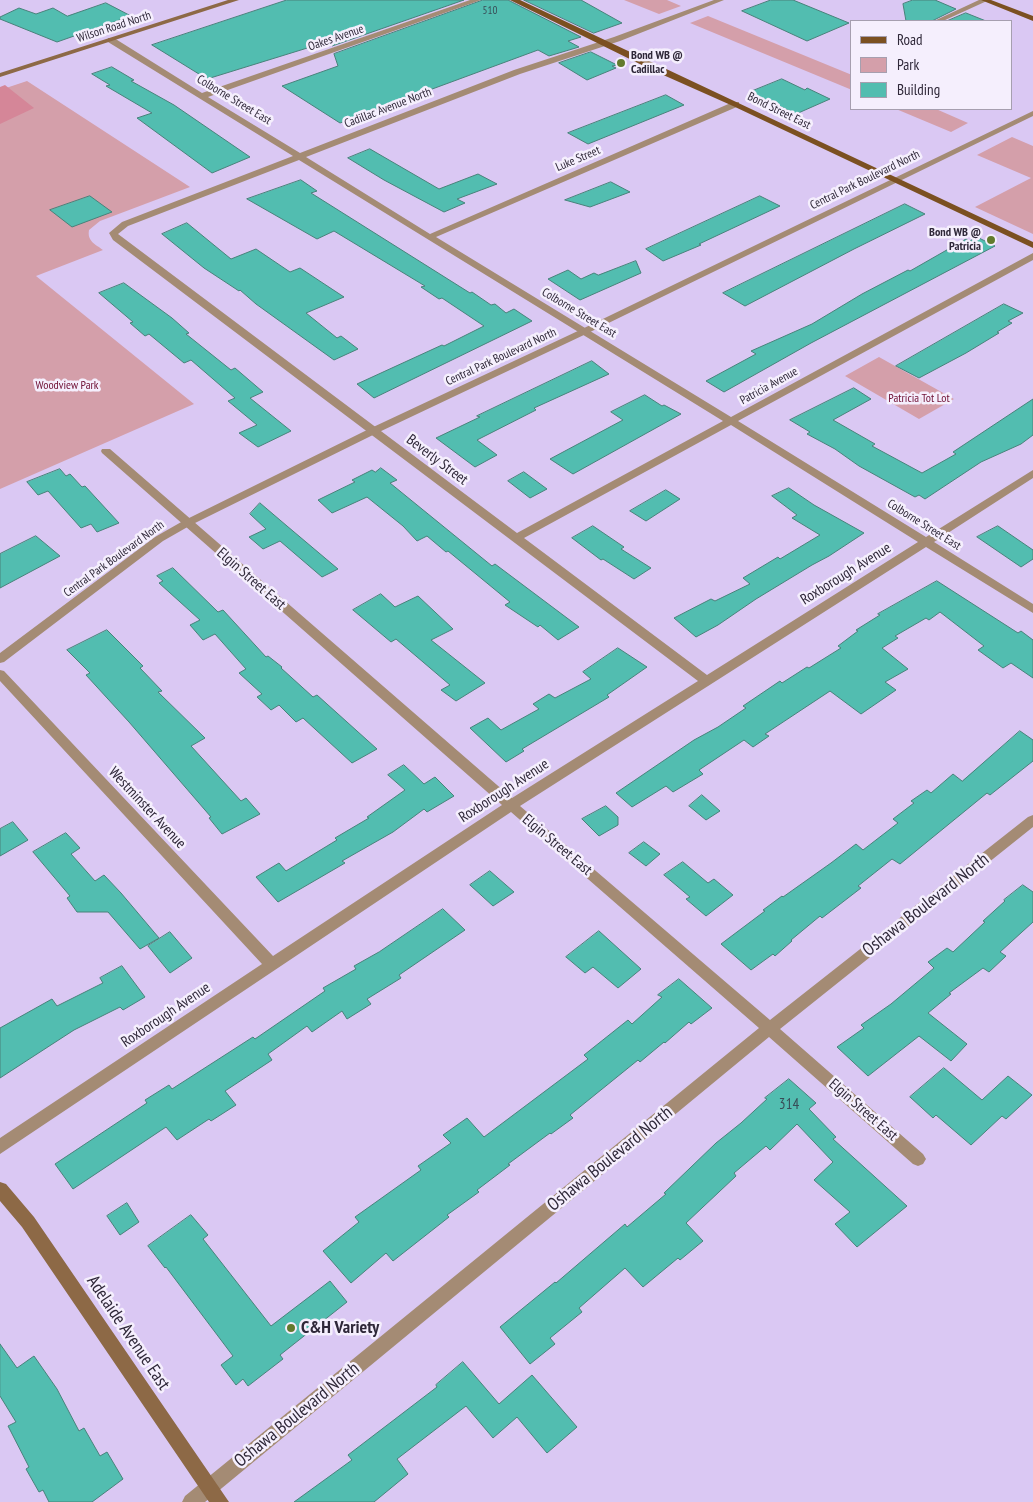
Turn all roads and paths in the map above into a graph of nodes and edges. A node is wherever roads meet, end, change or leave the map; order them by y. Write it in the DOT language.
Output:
graph roads {
  1 [pos="235,0"];
  2 [pos="478,0"];
  3 [pos="514,0"];
  4 [pos="720,0"];
  5 [pos="985,0"];
  6 [pos="1033,19"];
  7 [pos="940,20"];
  8 [pos="111,40"];
  9 [pos="603,43"];
  10 [pos="0,75"];
  11 [pos="202,96"];
  12 [pos="736,104"];
  13 [pos="1033,113"];
  14 [pos="299,156"];
  15 [pos="894,179"];
  16 [pos="430,237"];
  17 [pos="1033,245"];
  18 [pos="1033,256"];
  19 [pos="149,263"];
  20 [pos="584,332"];
  21 [pos="731,421"];
  22 [pos="373,431"];
  23 [pos="106,451"];
  24 [pos="1033,473"];
  25 [pos="187,523"];
  26 [pos="516,538"];
  27 [pos="926,543"];
  28 [pos="1033,609"];
  29 [pos="0,659"];
  30 [pos="0,674"];
  31 [pos="706,680"];
  32 [pos="511,806"];
  33 [pos="1033,820"];
  34 [pos="271,964"];
  35 [pos="770,1028"];
  36 [pos="0,1147"];
  37 [pos="918,1159"];
  38 [pos="0,1189"];
  39 [pos="209,1486"];
  40 [pos="191,1502"];
  41 [pos="220,1502"];
  1 -- 8 [label="main road, Wilson Road North"];
  2 -- 11 [label="street, Oakes Avenue"];
  3 -- 9 [label="main road, Bond Street East"];
  4 -- 9 [label="street, Cadillac Avenue North"];
  5 -- 6 [label="main road"];
  5 -- 7 [label="street"];
  8 -- 10 [label="main road, Wilson Road North"];
  8 -- 11 [label="street, Colborne Street East"];
  9 -- 12 [label="main road, Bond Street East"];
  9 -- 14 [label="street, Cadillac Avenue North"];
  11 -- 14 [label="street, Colborne Street East"];
  12 -- 15 [label="main road, Bond Street East"];
  12 -- 16 [label="street, Luke Street"];
  13 -- 15 [label="street, Central Park Boulevard North"];
  14 -- 16 [label="street, Colborne Street East"];
  14 -- 19 [label="street, Cadillac Avenue North"];
  15 -- 17 [label="main road, Bond Street East"];
  15 -- 20 [label="street, Central Park Boulevard North"];
  16 -- 20 [label="street, Colborne Street East"];
  18 -- 21 [label="street, Patricia Avenue"];
  19 -- 22 [label="street, Beverly Street"];
  20 -- 21 [label="street, Colborne Street East"];
  20 -- 22 [label="street, Central Park Boulevard North"];
  21 -- 26 [label="street, Patricia Avenue"];
  21 -- 27 [label="street, Colborne Street East"];
  22 -- 25 [label="street, Central Park Boulevard North"];
  22 -- 26 [label="street, Beverly Street"];
  23 -- 25 [label="street, Elgin Street East"];
  24 -- 27 [label="street, Roxborough Avenue"];
  25 -- 29 [label="street, Central Park Boulevard North"];
  25 -- 32 [label="street, Elgin Street East"];
  26 -- 31 [label="street, Beverly Street"];
  27 -- 28 [label="street, Colborne Street East"];
  27 -- 31 [label="street, Roxborough Avenue"];
  30 -- 34 [label="street, Westminster Avenue"];
  31 -- 32 [label="street, Roxborough Avenue"];
  32 -- 34 [label="street, Roxborough Avenue"];
  32 -- 35 [label="street, Elgin Street East"];
  33 -- 35 [label="street, Oshawa Boulevard North"];
  34 -- 36 [label="street, Roxborough Avenue"];
  35 -- 37 [label="street, Elgin Street East"];
  35 -- 39 [label="street, Oshawa Boulevard North"];
  38 -- 39 [label="main road, Adelaide Avenue East"];
  39 -- 40 [label="street, Oshawa Boulevard North"];
  39 -- 41 [label="main road, Adelaide Avenue East"];
}
